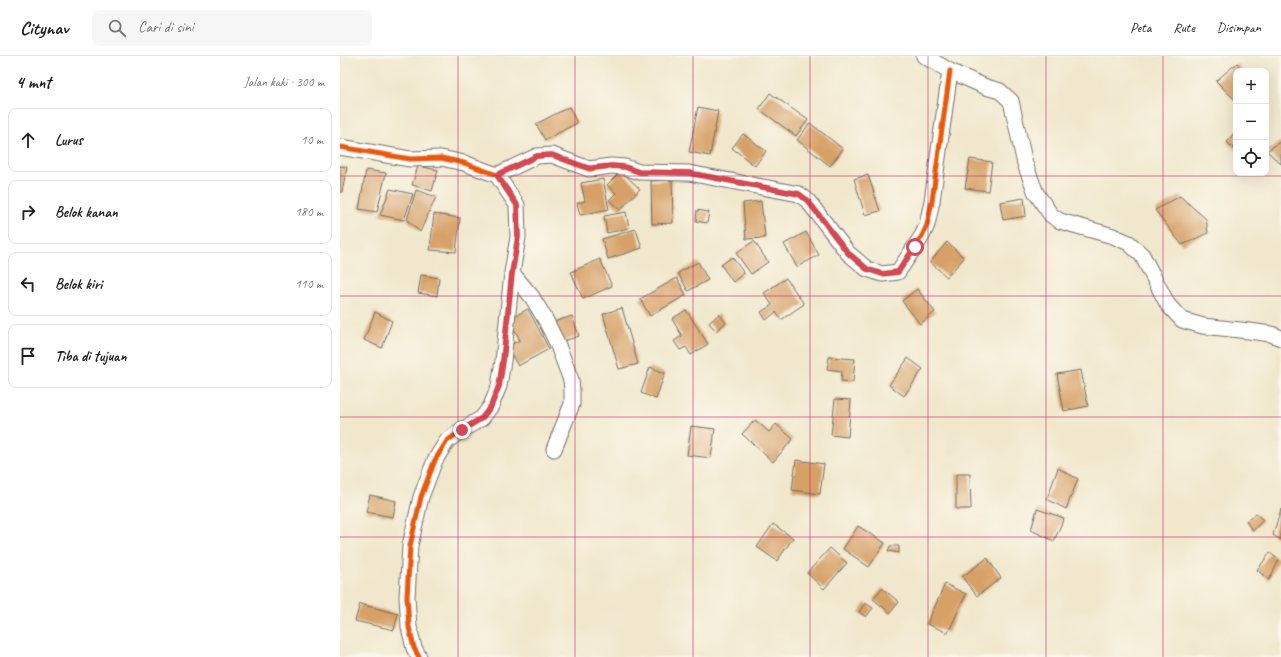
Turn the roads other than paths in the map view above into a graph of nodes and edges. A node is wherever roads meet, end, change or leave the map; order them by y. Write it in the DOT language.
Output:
graph roads {
  1 [pos="924,56"];
  2 [pos="950,71"];
  3 [pos="340,147"];
  4 [pos="497,175"];
  5 [pos="512,273"];
  6 [pos="1281,338"];
  7 [pos="554,449"];
  8 [pos="419,657"];
  1 -- 2 [label="street"];
  2 -- 4 [label="street"];
  2 -- 6 [label="street"];
  3 -- 4 [label="street"];
  4 -- 5 [label="street"];
  5 -- 7 [label="street"];
  5 -- 8 [label="street"];
}
